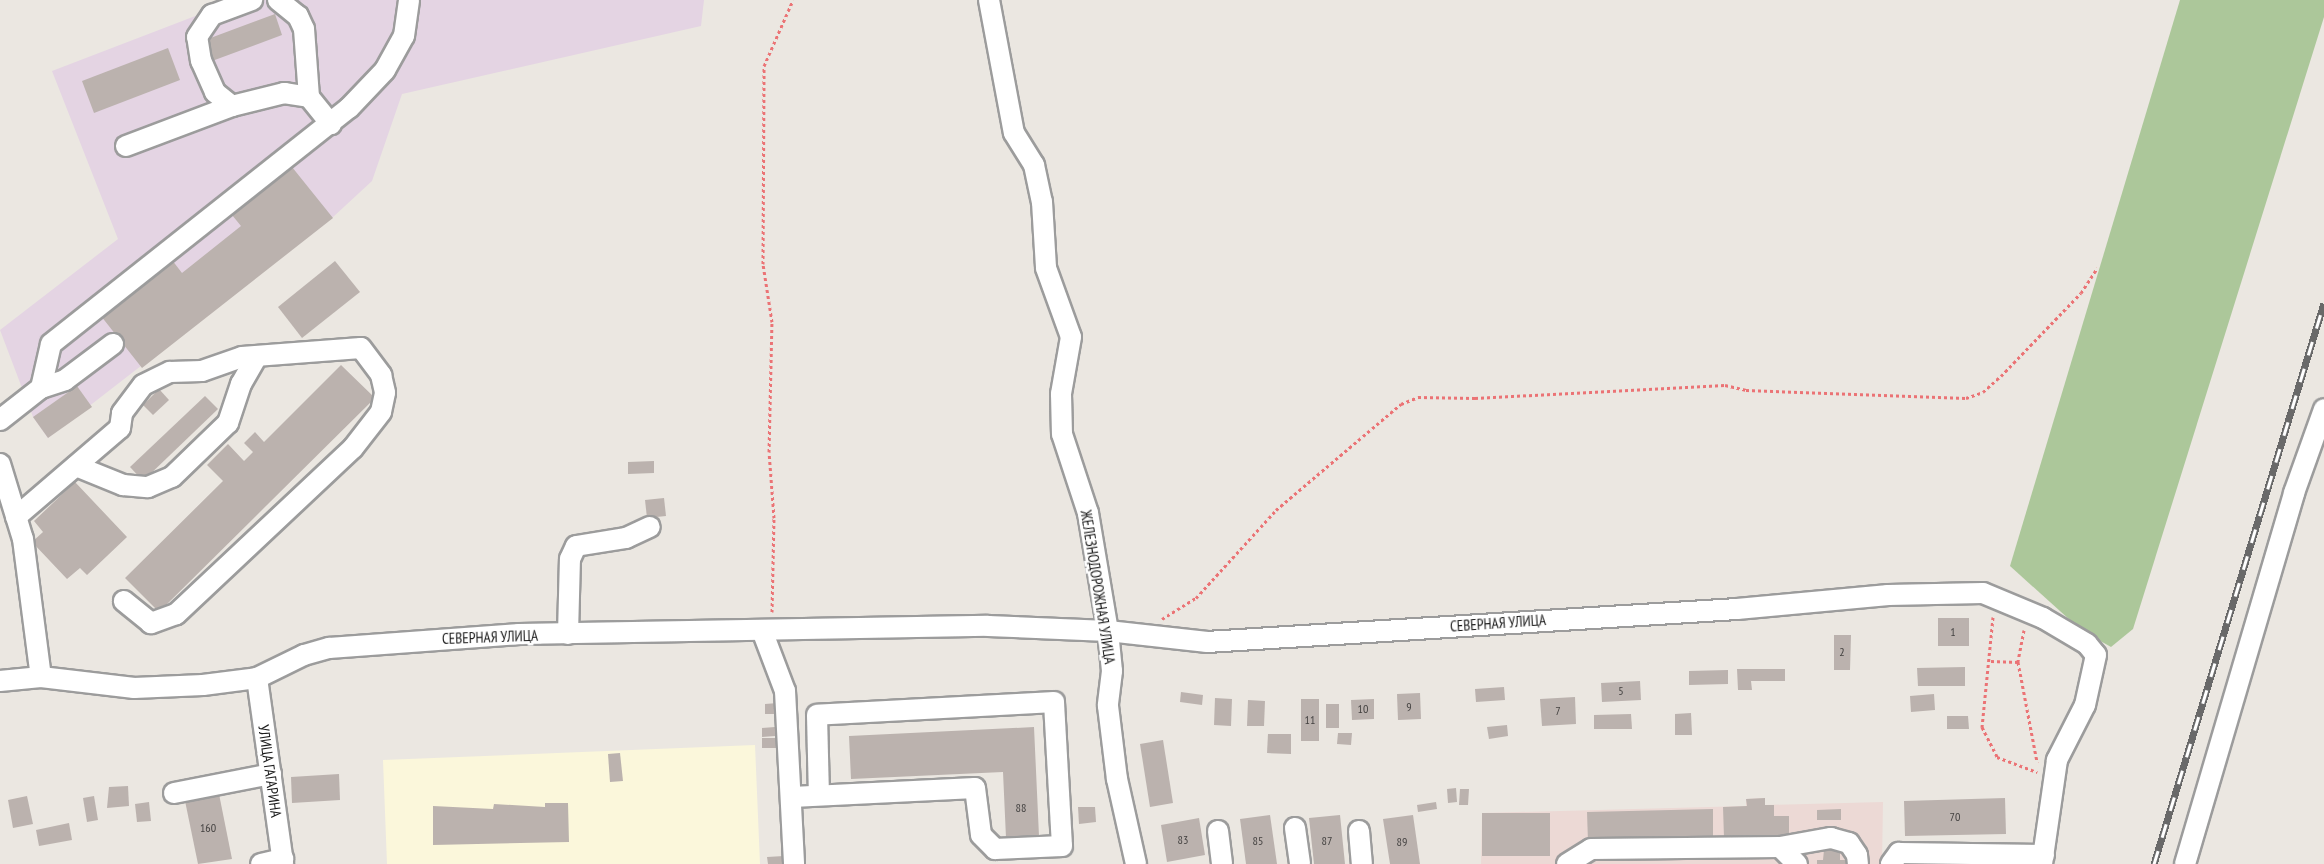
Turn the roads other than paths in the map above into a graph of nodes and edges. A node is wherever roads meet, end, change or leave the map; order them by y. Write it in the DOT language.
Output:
graph roads {
  1 [pos="252,0"];
  2 [pos="278,0"];
  3 [pos="305,0"];
  4 [pos="410,0"];
  5 [pos="989,0"];
  6 [pos="304,29"];
  7 [pos="309,97"];
  8 [pos="232,106"];
  9 [pos="331,124"];
  10 [pos="126,146"];
  11 [pos="113,344"];
  12 [pos="257,356"];
  13 [pos="41,388"];
  14 [pos="2324,409"];
  15 [pos="0,420"];
  16 [pos="0,464"];
  17 [pos="76,466"];
  18 [pos="16,517"];
  19 [pos="650,527"];
  20 [pos="124,601"];
  21 [pos="1108,631"];
  22 [pos="767,632"];
  23 [pos="568,634"];
  24 [pos="41,677"];
  25 [pos="257,678"];
  26 [pos="0,681"];
  27 [pos="271,774"];
  28 [pos="174,793"];
  29 [pos="819,795"];
  30 [pos="792,797"];
  31 [pos="1295,828"];
  32 [pos="1218,831"];
  33 [pos="1359,831"];
  34 [pos="1780,847"];
  35 [pos="2043,860"];
  36 [pos="283,862"];
  37 [pos="261,864"];
  38 [pos="794,864"];
  39 [pos="1136,864"];
  40 [pos="1222,864"];
  41 [pos="1300,864"];
  42 [pos="1362,864"];
  43 [pos="1567,864"];
  44 [pos="1797,864"];
  45 [pos="1858,864"];
  46 [pos="1892,864"];
  47 [pos="2185,864"];
  1 -- 8 [label="street"];
  2 -- 6 [label="street"];
  3 -- 6 [label="street"];
  4 -- 9 [label="street"];
  5 -- 21 [label="street, ЖЕЛЕЗНОДОРОЖНАЯ УЛИЦА"];
  6 -- 7 [label="street"];
  7 -- 8 [label="street"];
  7 -- 9 [label="street"];
  8 -- 10 [label="street"];
  9 -- 13 [label="street"];
  11 -- 13 [label="street"];
  12 -- 17 [label="street"];
  12 -- 17 [label="street"];
  12 -- 20 [label="street"];
  13 -- 15 [label="street"];
  14 -- 47 [label="street"];
  16 -- 18 [label="street"];
  17 -- 18 [label="street"];
  18 -- 24 [label="street"];
  19 -- 23 [label="street"];
  21 -- 22 [label="street, СЕВЕРНАЯ УЛИЦА"];
  21 -- 35 [label="street, СЕВЕРНАЯ УЛИЦА"];
  21 -- 39 [label="street, ЖЕЛЕЗНОДОРОЖНАЯ УЛИЦА"];
  22 -- 23 [label="street, СЕВЕРНАЯ УЛИЦА"];
  22 -- 30 [label="street"];
  23 -- 25 [label="street, СЕВЕРНАЯ УЛИЦА"];
  24 -- 25 [label="street, СЕВЕРНАЯ УЛИЦА"];
  24 -- 26 [label="street, СЕВЕРНАЯ УЛИЦА"];
  25 -- 27 [label="street, УЛИЦА ГАГАРИНА"];
  27 -- 28 [label="street"];
  27 -- 36 [label="street, УЛИЦА ГАГАРИНА"];
  29 -- 29 [label="street"];
  29 -- 30 [label="street"];
  30 -- 38 [label="street"];
  31 -- 41 [label="street"];
  32 -- 40 [label="street"];
  33 -- 42 [label="street"];
  34 -- 43 [label="street"];
  34 -- 44 [label="street"];
  34 -- 45 [label="street"];
  35 -- 46 [label="street"];
  36 -- 37 [label="street"];
}
